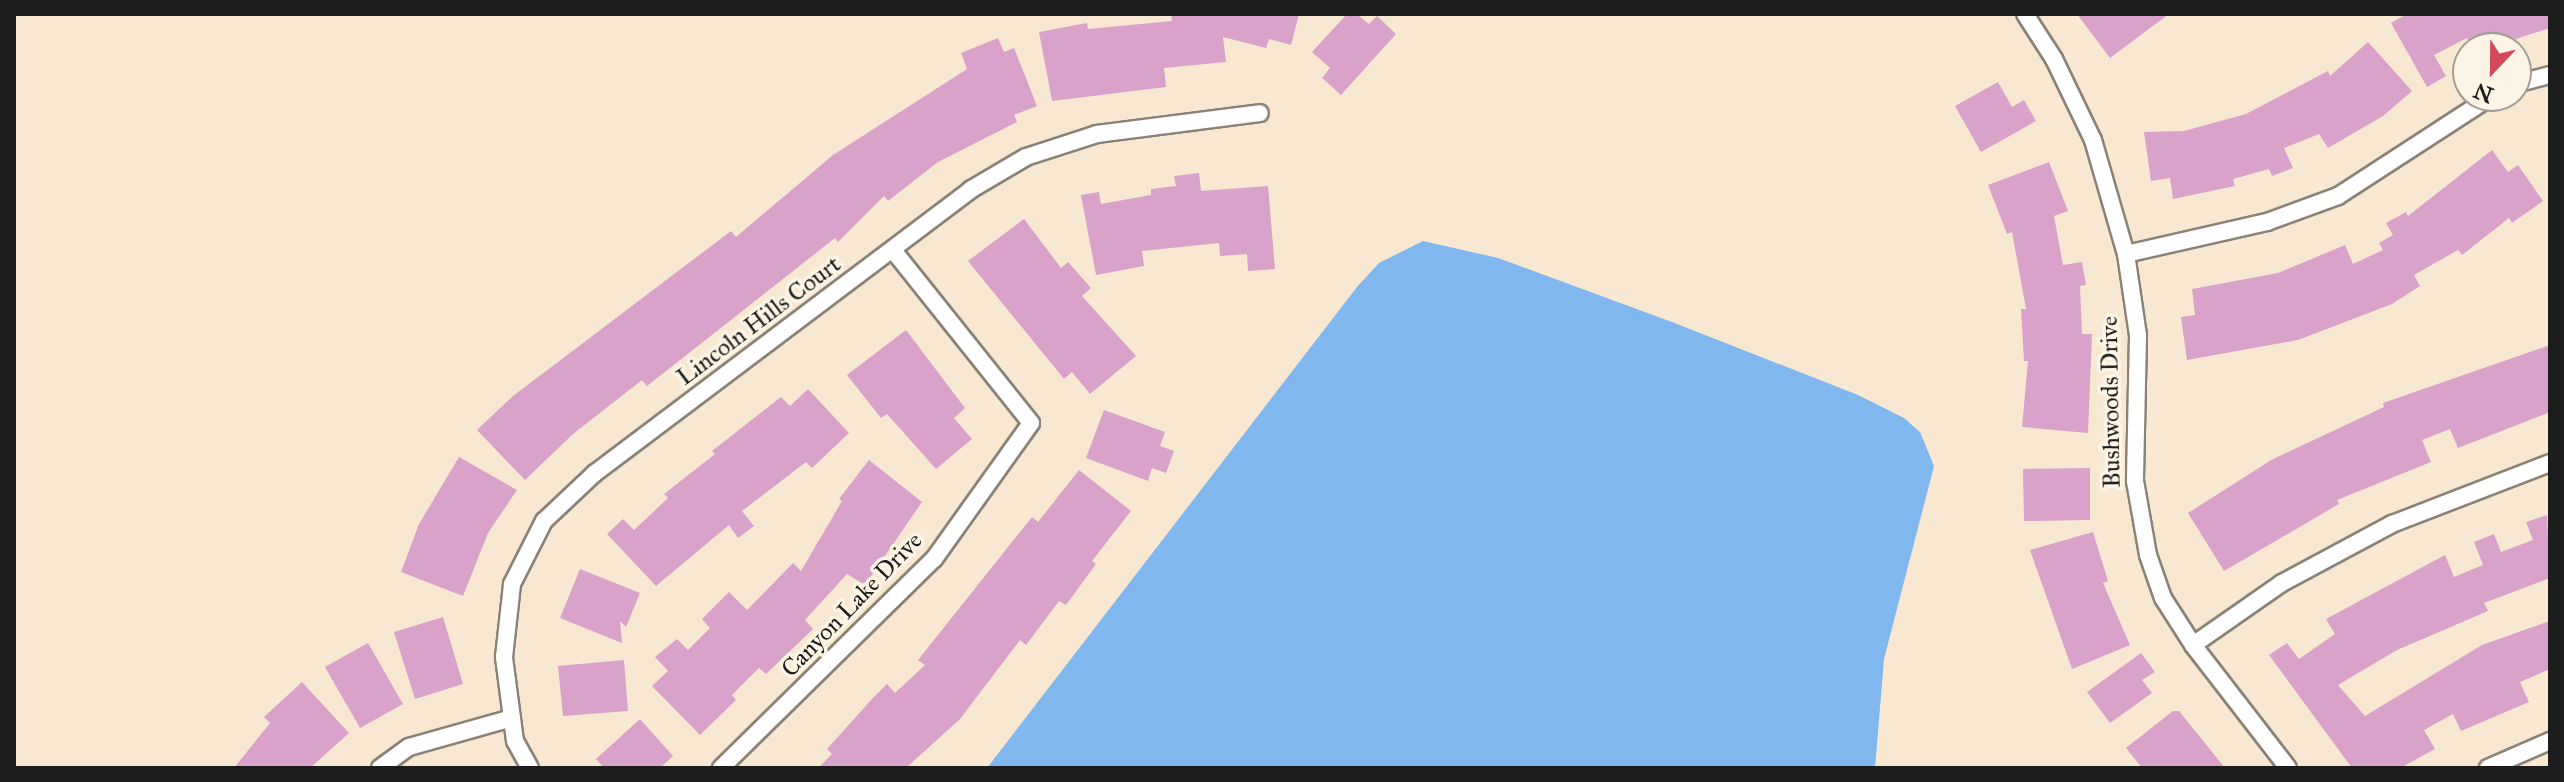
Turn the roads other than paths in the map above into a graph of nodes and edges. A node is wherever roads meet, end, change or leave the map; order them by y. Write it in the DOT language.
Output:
graph roads {
  1 [pos="2025,14"];
  2 [pos="2467,112"];
  3 [pos="1260,113"];
  4 [pos="893,250"];
  5 [pos="2126,254"];
  6 [pos="2550,463"];
  7 [pos="2193,645"];
  8 [pos="512,718"];
  9 [pos="2550,741"];
  10 [pos="380,768"];
  11 [pos="530,768"];
  12 [pos="721,768"];
  13 [pos="2288,768"];
  14 [pos="2488,768"];
  1 -- 5 [label="street, Bushwoods Drive"];
  2 -- 5 [label="street"];
  3 -- 4 [label="street, Lincoln Hills Court"];
  4 -- 8 [label="street, Lincoln Hills Court"];
  4 -- 12 [label="street, Canyon Lake Drive"];
  5 -- 7 [label="street, Bushwoods Drive"];
  6 -- 7 [label="street"];
  7 -- 13 [label="street, Bushwoods Drive"];
  8 -- 10 [label="street"];
  8 -- 11 [label="street, Lincoln Hills Court"];
  9 -- 14 [label="street"];
}
